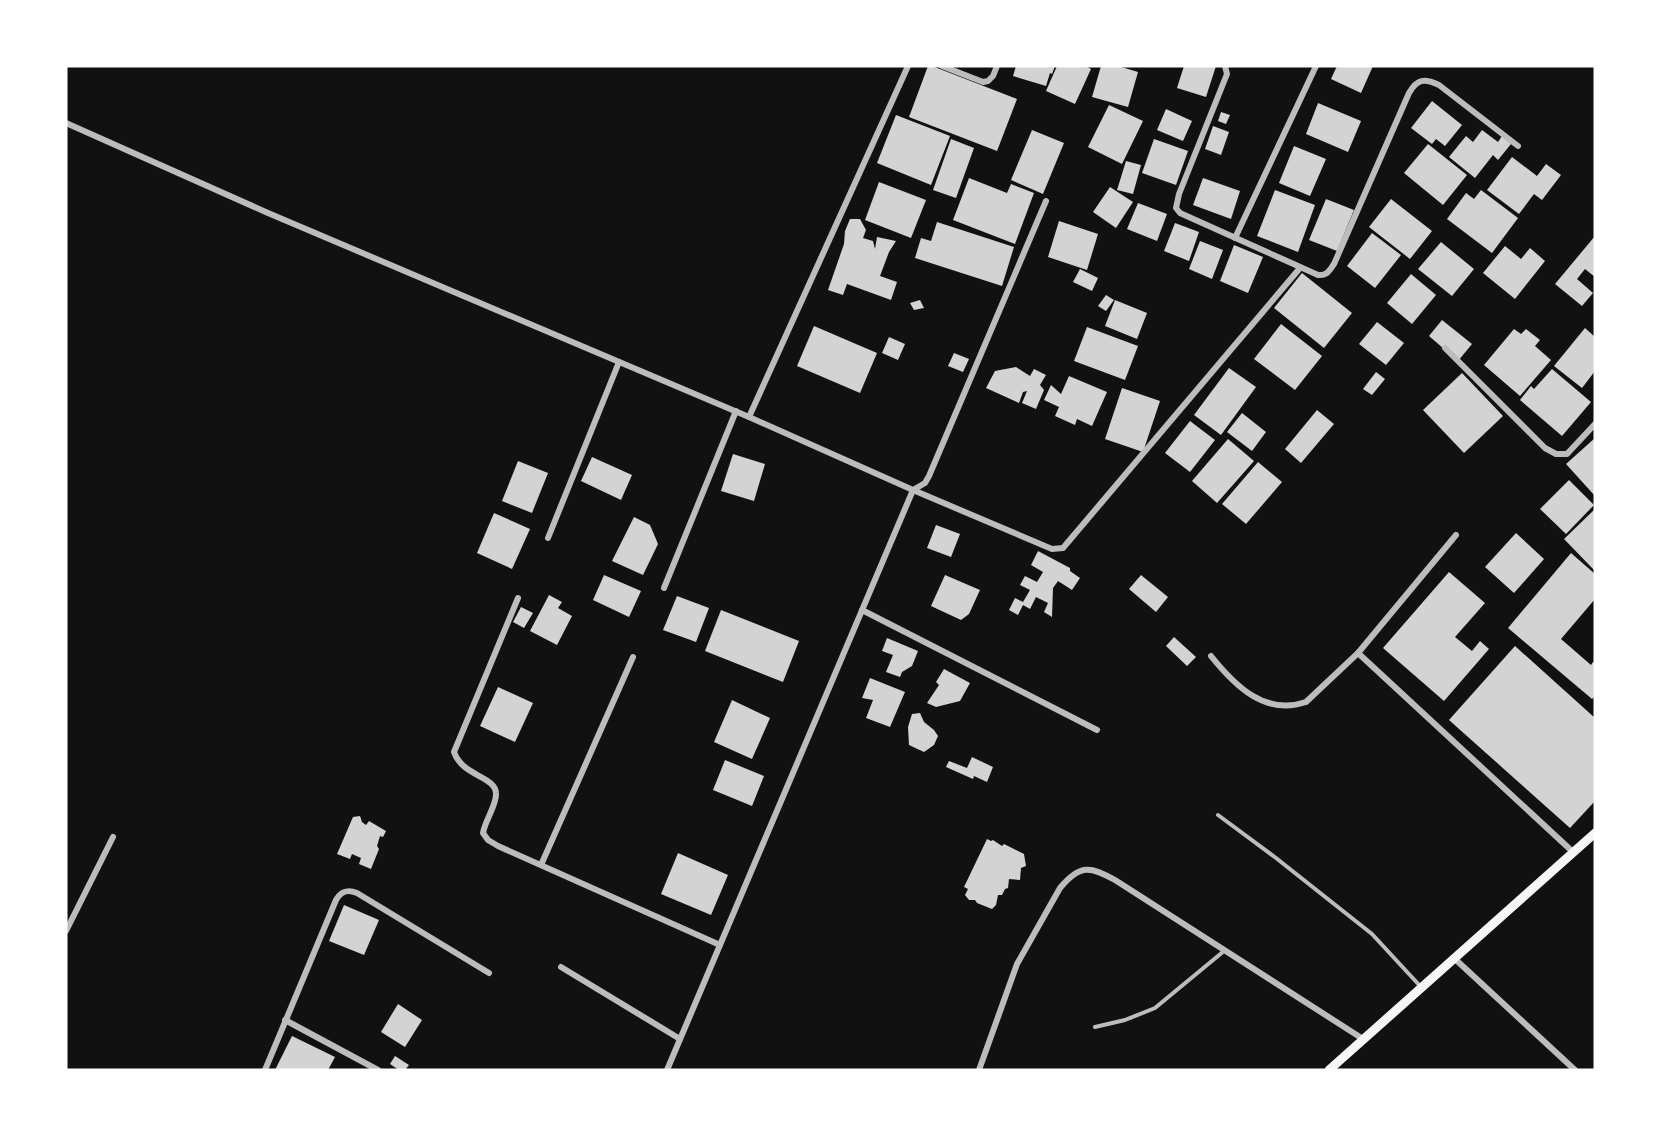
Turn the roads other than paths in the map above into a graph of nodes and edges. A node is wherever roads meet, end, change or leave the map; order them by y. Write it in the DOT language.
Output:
graph roads {
  1 [pos="908,66"];
  2 [pos="942,66"];
  3 [pos="997,66"];
  4 [pos="1226,66"];
  5 [pos="1316,66"];
  6 [pos="66,123"];
  7 [pos="1518,146"];
  8 [pos="1046,201"];
  9 [pos="1235,238"];
  10 [pos="1300,268"];
  11 [pos="1444,348"];
  12 [pos="619,362"];
  13 [pos="736,411"];
  14 [pos="749,417"];
  15 [pos="1595,424"];
  16 [pos="913,490"];
  17 [pos="1456,535"];
  18 [pos="548,538"];
  19 [pos="664,588"];
  20 [pos="518,598"];
  21 [pos="862,610"];
  22 [pos="1358,653"];
  23 [pos="1211,656"];
  24 [pos="633,657"];
  25 [pos="1097,730"];
  26 [pos="1218,816"];
  27 [pos="1595,833"];
  28 [pos="113,837"];
  29 [pos="1573,852"];
  30 [pos="541,865"];
  31 [pos="66,931"];
  32 [pos="720,945"];
  33 [pos="1224,950"];
  34 [pos="1455,959"];
  35 [pos="561,966"];
  36 [pos="489,973"];
  37 [pos="1422,988"];
  38 [pos="285,1020"];
  39 [pos="1095,1028"];
  40 [pos="680,1039"];
  41 [pos="1363,1039"];
  42 [pos="265,1070"];
  43 [pos="378,1070"];
  44 [pos="667,1070"];
  45 [pos="979,1070"];
  46 [pos="1329,1070"];
  47 [pos="1575,1070"];
  1 -- 14 [label="street"];
  2 -- 3 [label="street"];
  4 -- 9 [label="street"];
  5 -- 9 [label="street"];
  6 -- 12 [label="street"];
  7 -- 10 [label="street"];
  8 -- 16 [label="street"];
  9 -- 10 [label="street"];
  10 -- 16 [label="street"];
  11 -- 15 [label="street"];
  12 -- 13 [label="street"];
  12 -- 18 [label="street"];
  13 -- 14 [label="street"];
  13 -- 19 [label="street"];
  14 -- 16 [label="street"];
  16 -- 21 [label="street"];
  17 -- 22 [label="street"];
  20 -- 30 [label="street"];
  21 -- 25 [label="street"];
  21 -- 32 [label="street"];
  22 -- 23 [label="street"];
  22 -- 29 [label="street"];
  24 -- 30 [label="street"];
  26 -- 37 [label="lane"];
  27 -- 29 [label="main road"];
  28 -- 31 [label="street"];
  29 -- 34 [label="main road"];
  30 -- 32 [label="street"];
  32 -- 40 [label="street"];
  33 -- 39 [label="lane"];
  33 -- 41 [label="street"];
  33 -- 45 [label="street"];
  34 -- 37 [label="main road"];
  34 -- 47 [label="street"];
  35 -- 40 [label="street"];
  36 -- 38 [label="street"];
  37 -- 41 [label="main road"];
  38 -- 42 [label="street"];
  38 -- 43 [label="street"];
  40 -- 44 [label="street"];
  41 -- 46 [label="main road"];
}
